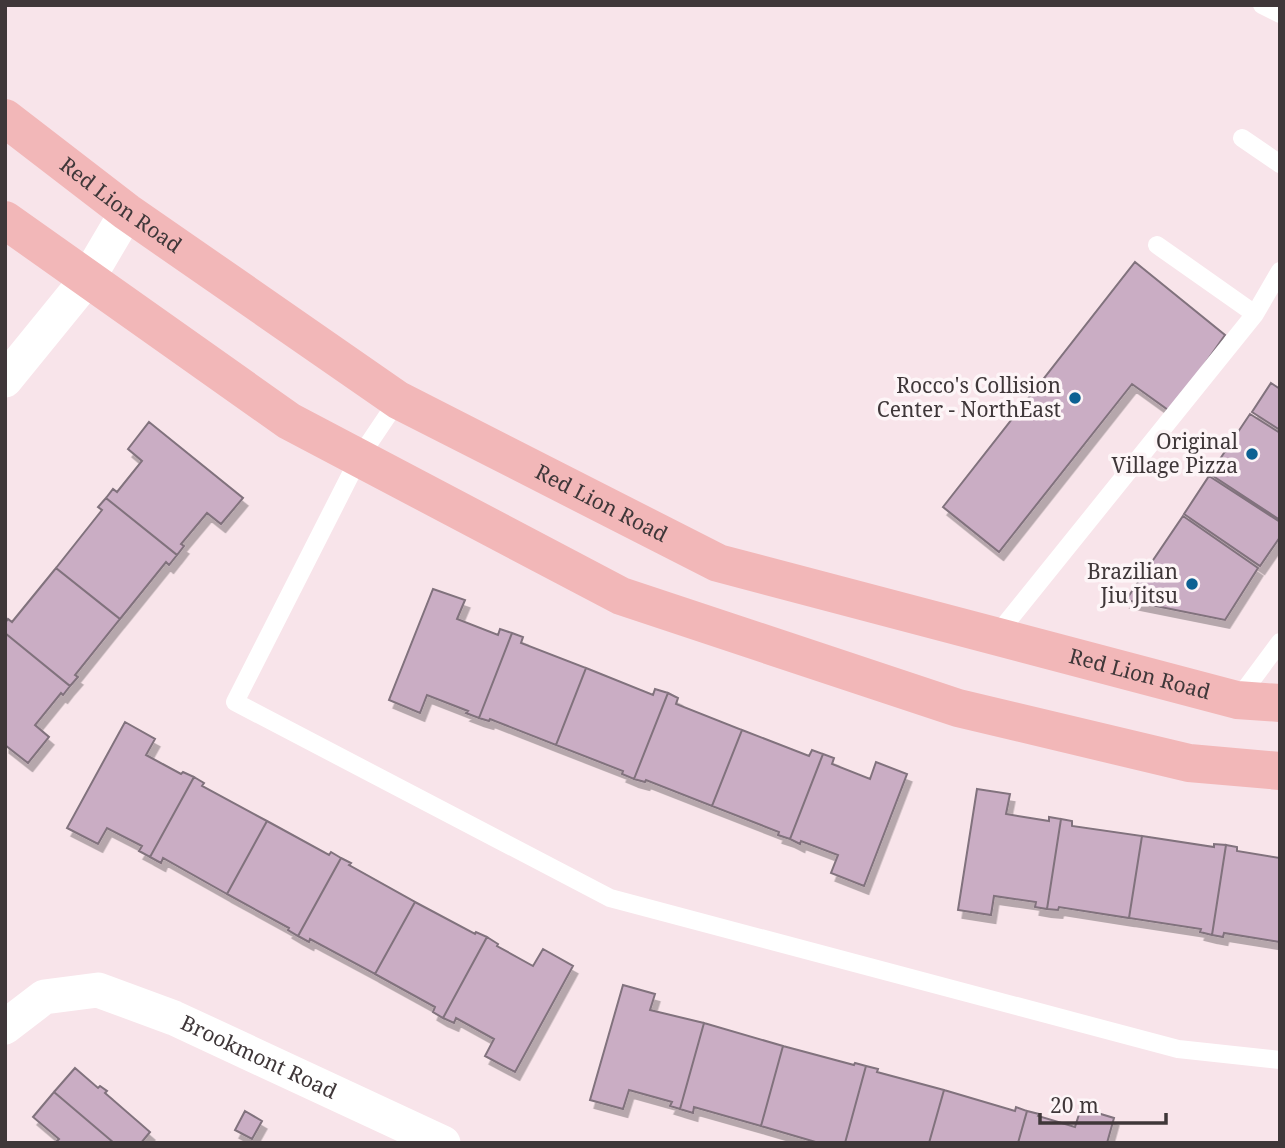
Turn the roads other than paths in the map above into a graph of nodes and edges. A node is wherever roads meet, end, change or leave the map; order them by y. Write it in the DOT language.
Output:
graph roads {
  1 [pos="1262,5"];
  2 [pos="1280,14"];
  3 [pos="5,118"];
  4 [pos="1242,138"];
  5 [pos="1280,164"];
  6 [pos="127,212"];
  7 [pos="5,220"];
  8 [pos="1157,245"];
  9 [pos="1280,271"];
  10 [pos="88,278"];
  11 [pos="1255,314"];
  12 [pos="5,380"];
  13 [pos="398,400"];
  14 [pos="359,458"];
  15 [pos="995,637"];
  16 [pos="1280,642"];
  17 [pos="1237,700"];
  18 [pos="1280,703"];
  19 [pos="1280,771"];
  20 [pos="5,1027"];
  21 [pos="1280,1060"];
  22 [pos="443,1143"];
  1 -- 2 [label="lane"];
  3 -- 6 [label="main road, Red Lion Road"];
  4 -- 5 [label="lane"];
  6 -- 10 [label="street"];
  6 -- 13 [label="main road, Red Lion Road"];
  7 -- 10 [label="main road"];
  8 -- 11 [label="lane"];
  9 -- 11 [label="lane"];
  10 -- 12 [label="street"];
  10 -- 14 [label="main road"];
  11 -- 15 [label="lane"];
  13 -- 14 [label="lane"];
  13 -- 15 [label="main road, Red Lion Road"];
  14 -- 19 [label="main road"];
  14 -- 21 [label="lane"];
  15 -- 17 [label="main road, Red Lion Road"];
  16 -- 17 [label="lane"];
  17 -- 18 [label="main road, Red Lion Road"];
  20 -- 22 [label="street, Brookmont Road"];
}
